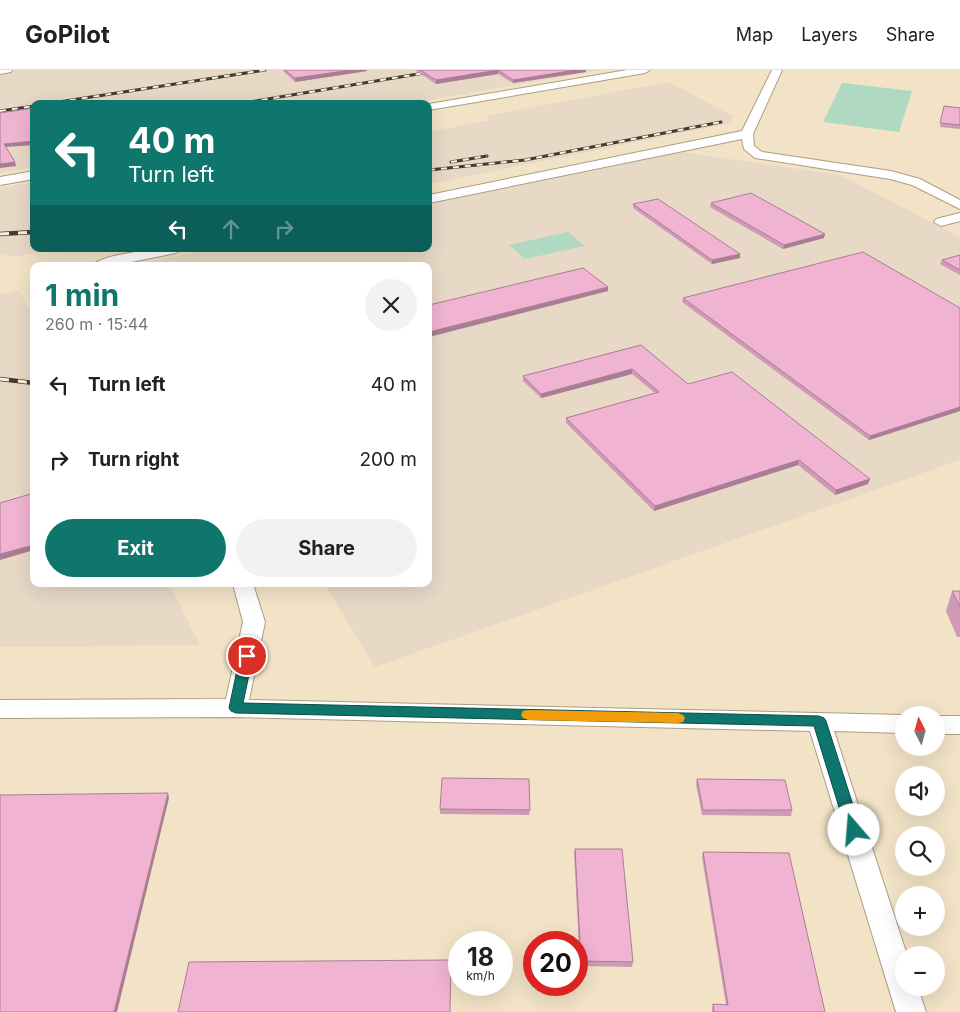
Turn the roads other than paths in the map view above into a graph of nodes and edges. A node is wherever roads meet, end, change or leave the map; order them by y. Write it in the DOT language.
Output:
graph roads {
  1 [pos="7,70"];
  2 [pos="646,70"];
  3 [pos="778,70"];
  4 [pos="0,71"];
  5 [pos="432,106"];
  6 [pos="747,134"];
  7 [pos="30,176"];
  8 [pos="0,180"];
  9 [pos="432,198"];
  10 [pos="960,205"];
  11 [pos="960,217"];
  12 [pos="941,222"];
  13 [pos="160,252"];
  14 [pos="109,262"];
  15 [pos="244,587"];
  16 [pos="0,708"];
  17 [pos="236,708"];
  18 [pos="819,721"];
  19 [pos="895,724"];
  20 [pos="945,724"];
  21 [pos="960,725"];
  22 [pos="911,1012"];
  1 -- 4 [label="street"];
  2 -- 5 [label="street"];
  3 -- 6 [label="street"];
  6 -- 9 [label="street"];
  6 -- 10 [label="street"];
  7 -- 8 [label="street"];
  11 -- 12 [label="street"];
  13 -- 14 [label="street"];
  15 -- 17 [label="street"];
  16 -- 17 [label="street"];
  17 -- 18 [label="street"];
  18 -- 19 [label="street"];
  18 -- 22 [label="street"];
  20 -- 21 [label="street"];
}
